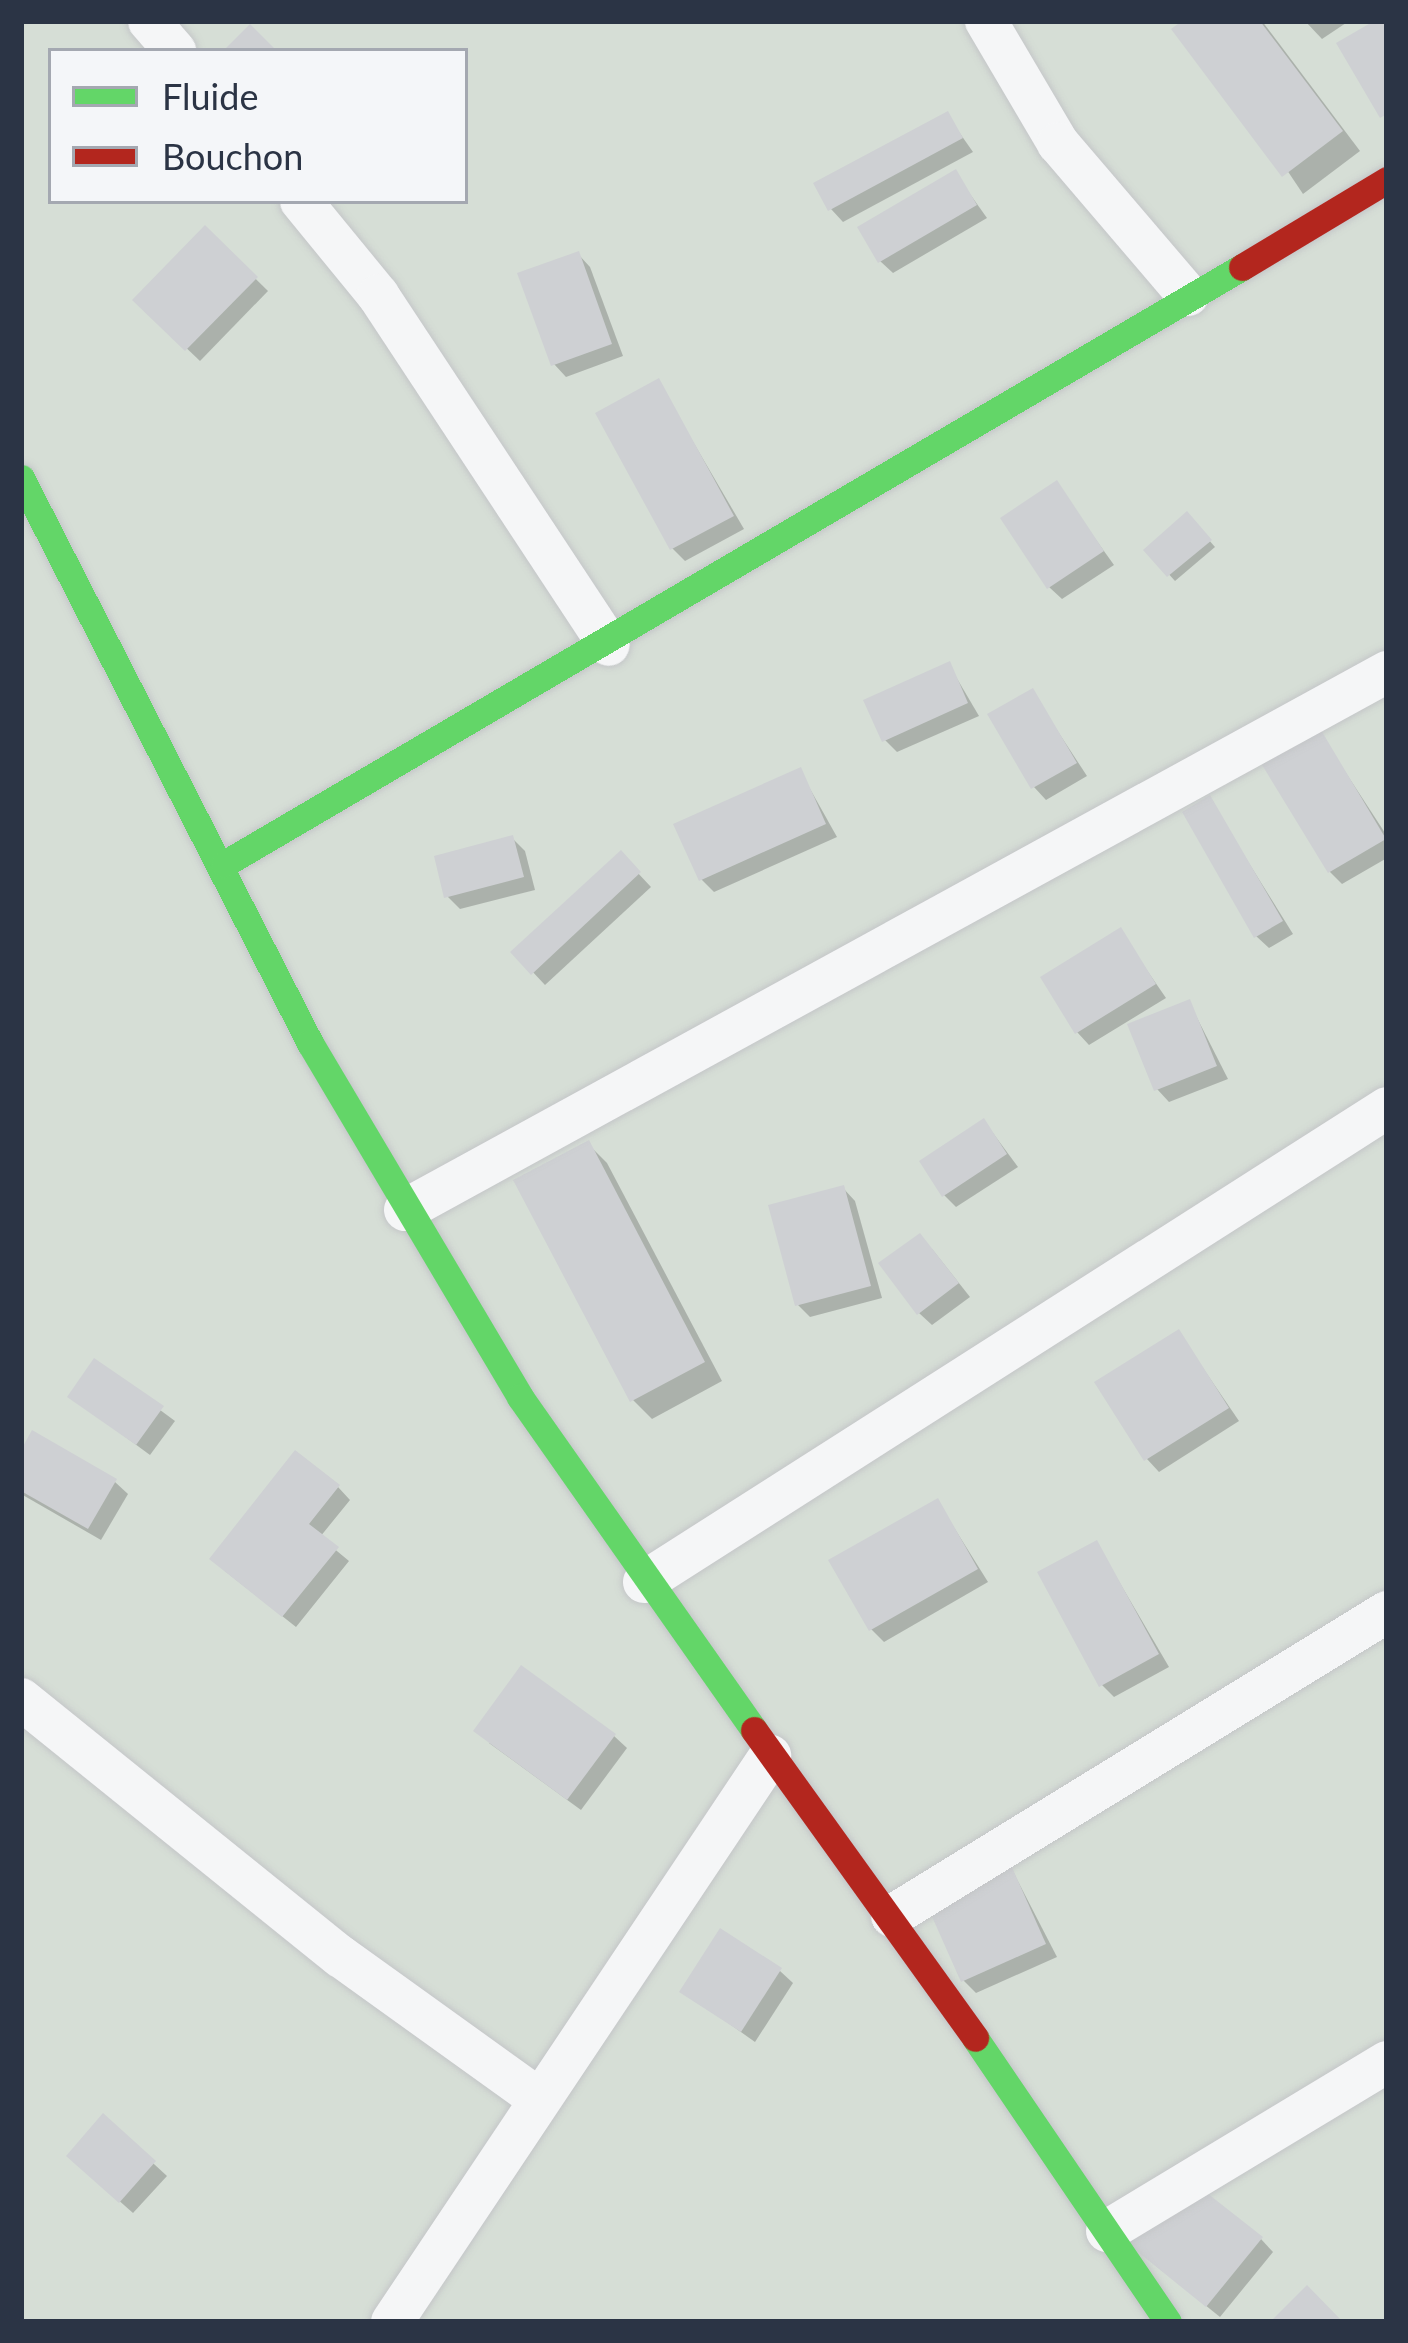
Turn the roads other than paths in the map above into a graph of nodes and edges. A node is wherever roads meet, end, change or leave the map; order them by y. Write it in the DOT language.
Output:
graph roads {
  1 [pos="149,21"];
  2 [pos="986,21"];
  3 [pos="172,48"];
  4 [pos="1387,180"];
  5 [pos="304,204"];
  6 [pos="1188,295"];
  7 [pos="21,478"];
  8 [pos="609,645"];
  9 [pos="1387,672"];
  10 [pos="224,864"];
  11 [pos="1380,1128"];
  12 [pos="405,1210"];
  13 [pos="644,1582"];
  14 [pos="1387,1612"];
  15 [pos="21,1699"];
  16 [pos="770,1756"];
  17 [pos="892,1916"];
  18 [pos="1387,2062"];
  19 [pos="539,2099"];
  20 [pos="1107,2231"];
  21 [pos="392,2322"];
  22 [pos="1168,2322"];
  1 -- 3 [label="street"];
  2 -- 6 [label="street"];
  4 -- 6 [label="street"];
  5 -- 8 [label="street"];
  6 -- 8 [label="street"];
  7 -- 10 [label="street"];
  8 -- 10 [label="street"];
  9 -- 12 [label="street"];
  10 -- 12 [label="street"];
  11 -- 13 [label="street"];
  12 -- 13 [label="street"];
  13 -- 16 [label="street"];
  14 -- 17 [label="street"];
  15 -- 19 [label="street"];
  16 -- 17 [label="street"];
  16 -- 19 [label="street"];
  17 -- 20 [label="street"];
  18 -- 20 [label="street"];
  19 -- 21 [label="street"];
  20 -- 22 [label="street"];
}
